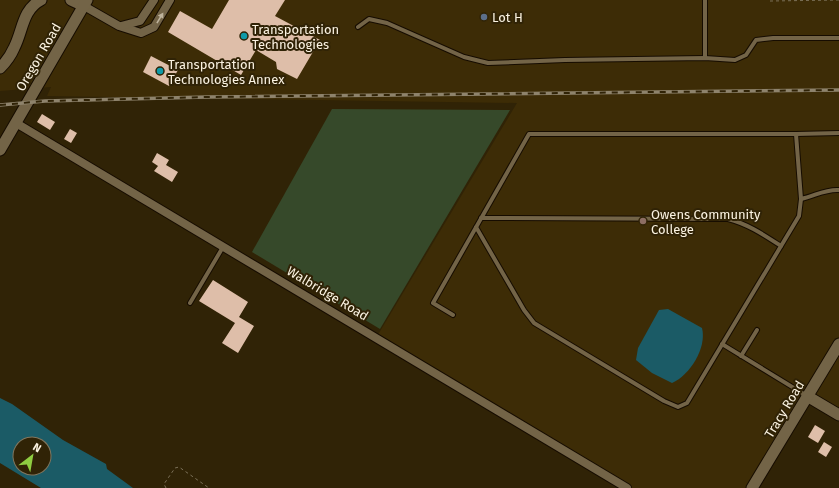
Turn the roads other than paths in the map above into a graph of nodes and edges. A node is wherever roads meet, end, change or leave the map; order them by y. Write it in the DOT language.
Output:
graph roads {
  1 [pos="41,0"];
  2 [pos="71,0"];
  3 [pos="154,0"];
  4 [pos="170,0"];
  5 [pos="705,0"];
  6 [pos="86,3"];
  7 [pos="119,26"];
  8 [pos="358,26"];
  9 [pos="839,38"];
  10 [pos="705,58"];
  11 [pos="0,68"];
  12 [pos="16,122"];
  13 [pos="839,133"];
  14 [pos="796,134"];
  15 [pos="0,150"];
  16 [pos="839,190"];
  17 [pos="801,199"];
  18 [pos="481,218"];
  19 [pos="476,227"];
  20 [pos="223,246"];
  21 [pos="781,246"];
  22 [pos="190,303"];
  23 [pos="453,315"];
  24 [pos="757,330"];
  25 [pos="722,344"];
  26 [pos="839,344"];
  27 [pos="741,356"];
  28 [pos="807,396"];
  29 [pos="839,415"];
  30 [pos="627,488"];
  31 [pos="752,488"];
  1 -- 11 [label="street"];
  2 -- 6 [label="street"];
  3 -- 7 [label="street"];
  7 -- 4 [label="street, one-way"];
  5 -- 10 [label="lane"];
  6 -- 7 [label="street"];
  6 -- 12 [label="street, Oregon Road"];
  8 -- 10 [label="lane"];
  9 -- 10 [label="lane"];
  12 -- 15 [label="street, Oregon Road"];
  12 -- 20 [label="street, Walbridge Road"];
  13 -- 14 [label="lane"];
  14 -- 17 [label="lane"];
  14 -- 18 [label="lane"];
  16 -- 17 [label="lane"];
  17 -- 21 [label="lane"];
  18 -- 19 [label="lane"];
  18 -- 21 [label="lane"];
  19 -- 23 [label="lane"];
  19 -- 25 [label="lane"];
  20 -- 22 [label="lane"];
  20 -- 30 [label="street, Walbridge Road"];
  21 -- 25 [label="lane"];
  24 -- 27 [label="lane"];
  25 -- 27 [label="lane"];
  26 -- 28 [label="street, Tracy Road"];
  27 -- 28 [label="lane"];
  28 -- 29 [label="street"];
  28 -- 31 [label="street, Tracy Road"];
}
